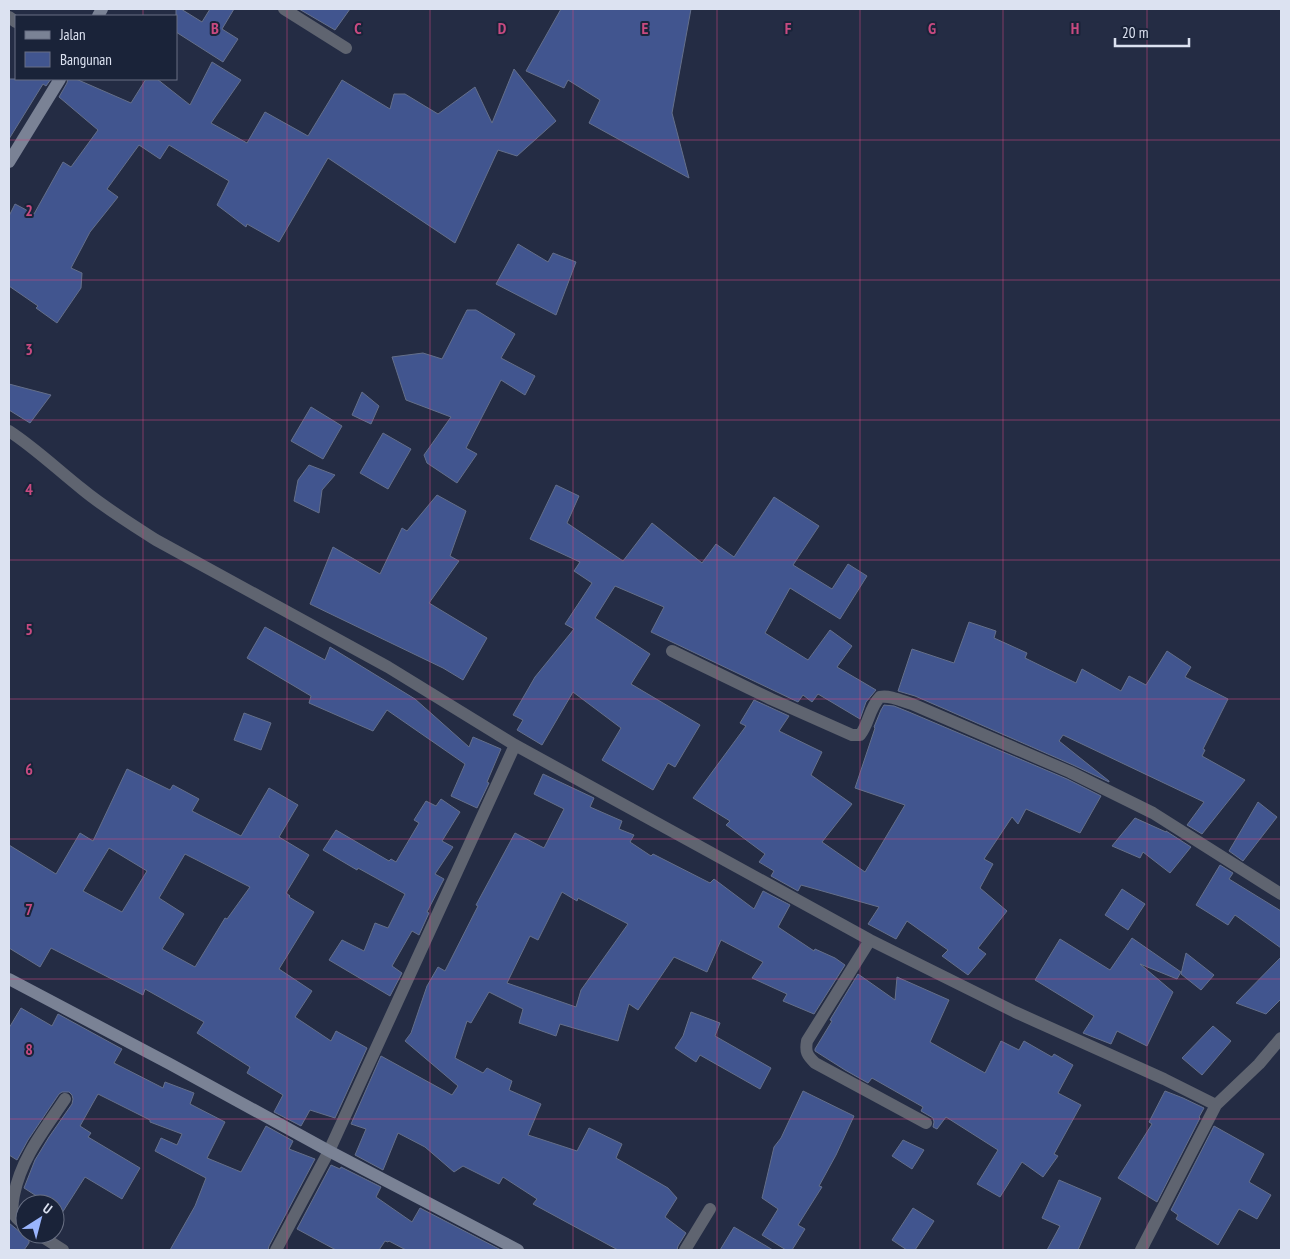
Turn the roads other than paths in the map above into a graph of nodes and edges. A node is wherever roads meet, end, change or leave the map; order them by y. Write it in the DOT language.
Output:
graph roads {
  1 [pos="284,9"];
  2 [pos="346,48"];
  3 [pos="59,80"];
  4 [pos="9,162"];
  5 [pos="9,431"];
  6 [pos="672,651"];
  7 [pos="515,745"];
  8 [pos="1281,894"];
  9 [pos="870,940"];
  10 [pos="9,979"];
  11 [pos="1281,1038"];
  12 [pos="65,1099"];
  13 [pos="1216,1105"];
  14 [pos="926,1123"];
  15 [pos="329,1150"];
  16 [pos="710,1209"];
  17 [pos="15,1216"];
  18 [pos="276,1250"];
  19 [pos="518,1250"];
  20 [pos="685,1250"];
  21 [pos="1141,1250"];
  1 -- 2 [label="street"];
  3 -- 4 [label="street"];
  5 -- 7 [label="street"];
  6 -- 8 [label="street"];
  7 -- 9 [label="street"];
  7 -- 15 [label="street"];
  9 -- 13 [label="street"];
  9 -- 14 [label="street"];
  10 -- 15 [label="street"];
  11 -- 13 [label="street"];
  12 -- 17 [label="street"];
  13 -- 21 [label="street"];
  15 -- 18 [label="street"];
  15 -- 19 [label="street"];
  16 -- 20 [label="street"];
}
